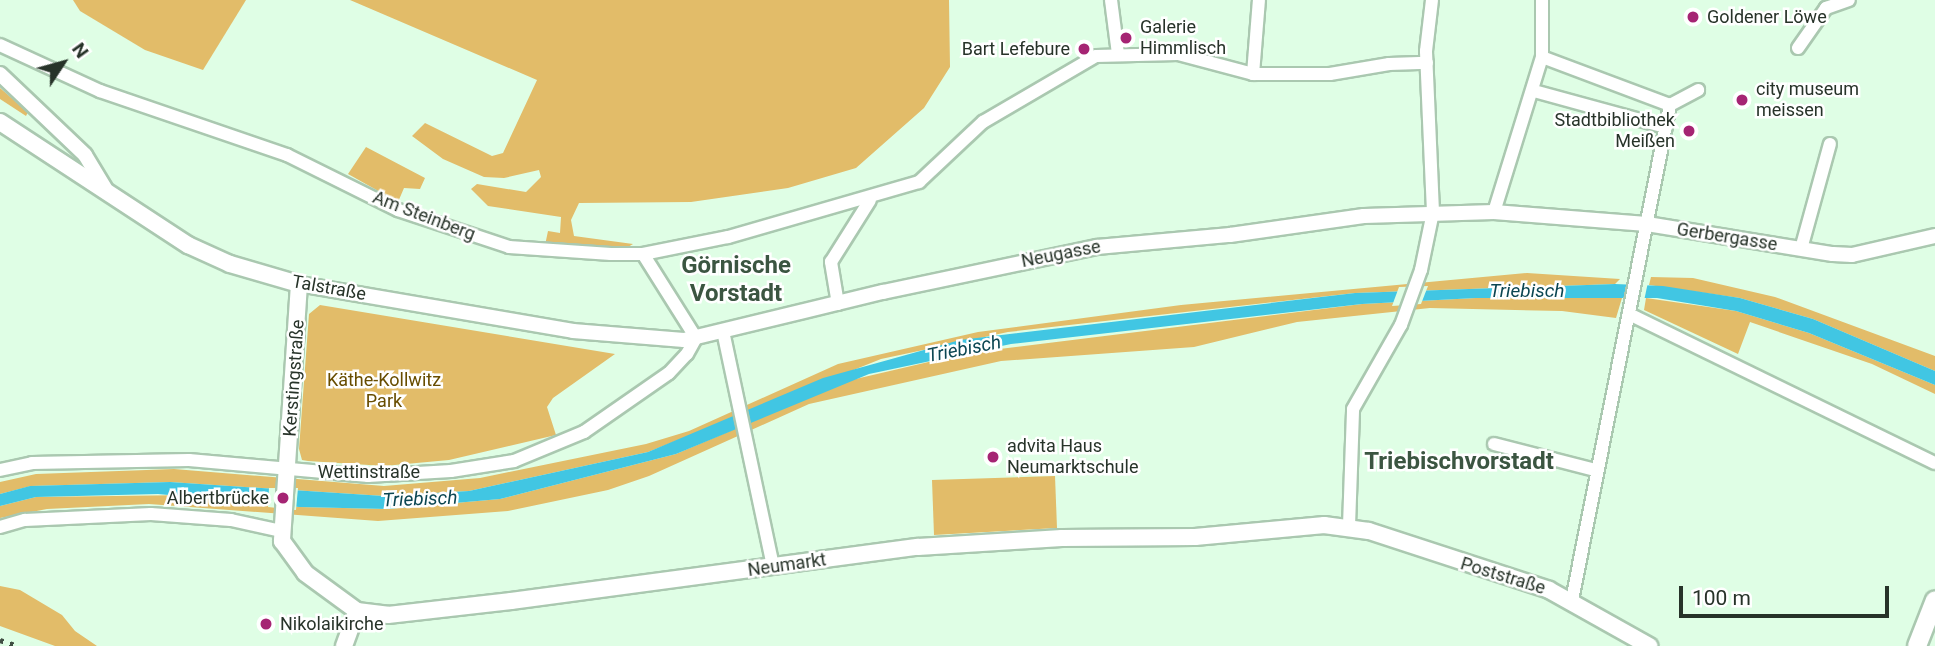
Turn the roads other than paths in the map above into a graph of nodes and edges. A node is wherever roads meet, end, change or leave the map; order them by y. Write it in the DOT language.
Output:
graph roads {
  1 [pos="1111,0"];
  2 [pos="1259,0"];
  3 [pos="1432,0"];
  4 [pos="1542,0"];
  5 [pos="1849,0"];
  6 [pos="1825,4"];
  7 [pos="0,45"];
  8 [pos="1798,48"];
  9 [pos="1542,57"];
  10 [pos="1110,58"];
  11 [pos="1427,63"];
  12 [pos="0,74"];
  13 [pos="1253,74"];
  14 [pos="1698,90"];
  15 [pos="1534,91"];
  16 [pos="1670,105"];
  17 [pos="0,122"];
  18 [pos="1666,127"];
  19 [pos="54,128"];
  20 [pos="1830,144"];
  21 [pos="53,158"];
  22 [pos="105,188"];
  23 [pos="870,200"];
  24 [pos="1433,212"];
  25 [pos="1494,212"];
  26 [pos="1647,224"];
  27 [pos="1935,236"];
  28 [pos="1801,249"];
  29 [pos="643,254"];
  30 [pos="299,284"];
  31 [pos="838,304"];
  32 [pos="1631,309"];
  33 [pos="723,331"];
  34 [pos="696,338"];
  35 [pos="1494,444"];
  36 [pos="1935,463"];
  37 [pos="0,470"];
  38 [pos="1595,470"];
  39 [pos="285,477"];
  40 [pos="281,523"];
  41 [pos="1349,526"];
  42 [pos="0,527"];
  43 [pos="773,566"];
  44 [pos="1572,600"];
  45 [pos="1935,600"];
  46 [pos="357,611"];
  47 [pos="344,646"];
  48 [pos="1648,646"];
  49 [pos="1917,646"];
  1 -- 10 [label="street"];
  2 -- 13 [label="street"];
  3 -- 11 [label="street"];
  4 -- 9 [label="street"];
  5 -- 6 [label="street"];
  6 -- 8 [label="street"];
  7 -- 29 [label="street, Am Steinberg"];
  9 -- 15 [label="street"];
  9 -- 16 [label="street"];
  10 -- 13 [label="street"];
  10 -- 23 [label="street, Am Steinberg"];
  11 -- 13 [label="street"];
  11 -- 24 [label="street"];
  12 -- 19 [label="street"];
  14 -- 16 [label="street"];
  15 -- 18 [label="street"];
  15 -- 25 [label="street"];
  16 -- 18 [label="street"];
  17 -- 21 [label="main road, Talstraße"];
  18 -- 26 [label="street"];
  19 -- 21 [label="street"];
  19 -- 22 [label="street"];
  20 -- 28 [label="street"];
  21 -- 22 [label="main road, Talstraße"];
  22 -- 30 [label="main road, Talstraße"];
  23 -- 29 [label="street, Am Steinberg"];
  23 -- 31 [label="street"];
  24 -- 25 [label="street, Neugasse"];
  24 -- 31 [label="street, Neugasse"];
  24 -- 41 [label="street"];
  25 -- 26 [label="street, Gerbergasse"];
  26 -- 28 [label="street, Gerbergasse"];
  26 -- 32 [label="street"];
  27 -- 28 [label="street, Gerbergasse"];
  29 -- 34 [label="street"];
  30 -- 34 [label="street, Talstraße"];
  30 -- 39 [label="main road, Kerstingstraße"];
  31 -- 33 [label="street, Neugasse"];
  32 -- 36 [label="street"];
  32 -- 38 [label="street"];
  33 -- 34 [label="street, Neugasse"];
  33 -- 43 [label="street"];
  34 -- 39 [label="street, Wettinstraße"];
  35 -- 38 [label="street"];
  37 -- 39 [label="street, Wettinstraße"];
  38 -- 44 [label="street"];
  39 -- 40 [label="main road"];
  40 -- 42 [label="street"];
  40 -- 46 [label="main road"];
  41 -- 43 [label="main road, Neumarkt"];
  41 -- 44 [label="main road, Poststraße"];
  43 -- 46 [label="main road, Neumarkt"];
  44 -- 48 [label="main road, Poststraße"];
  45 -- 49 [label="main road"];
  46 -- 47 [label="main road"];
}
